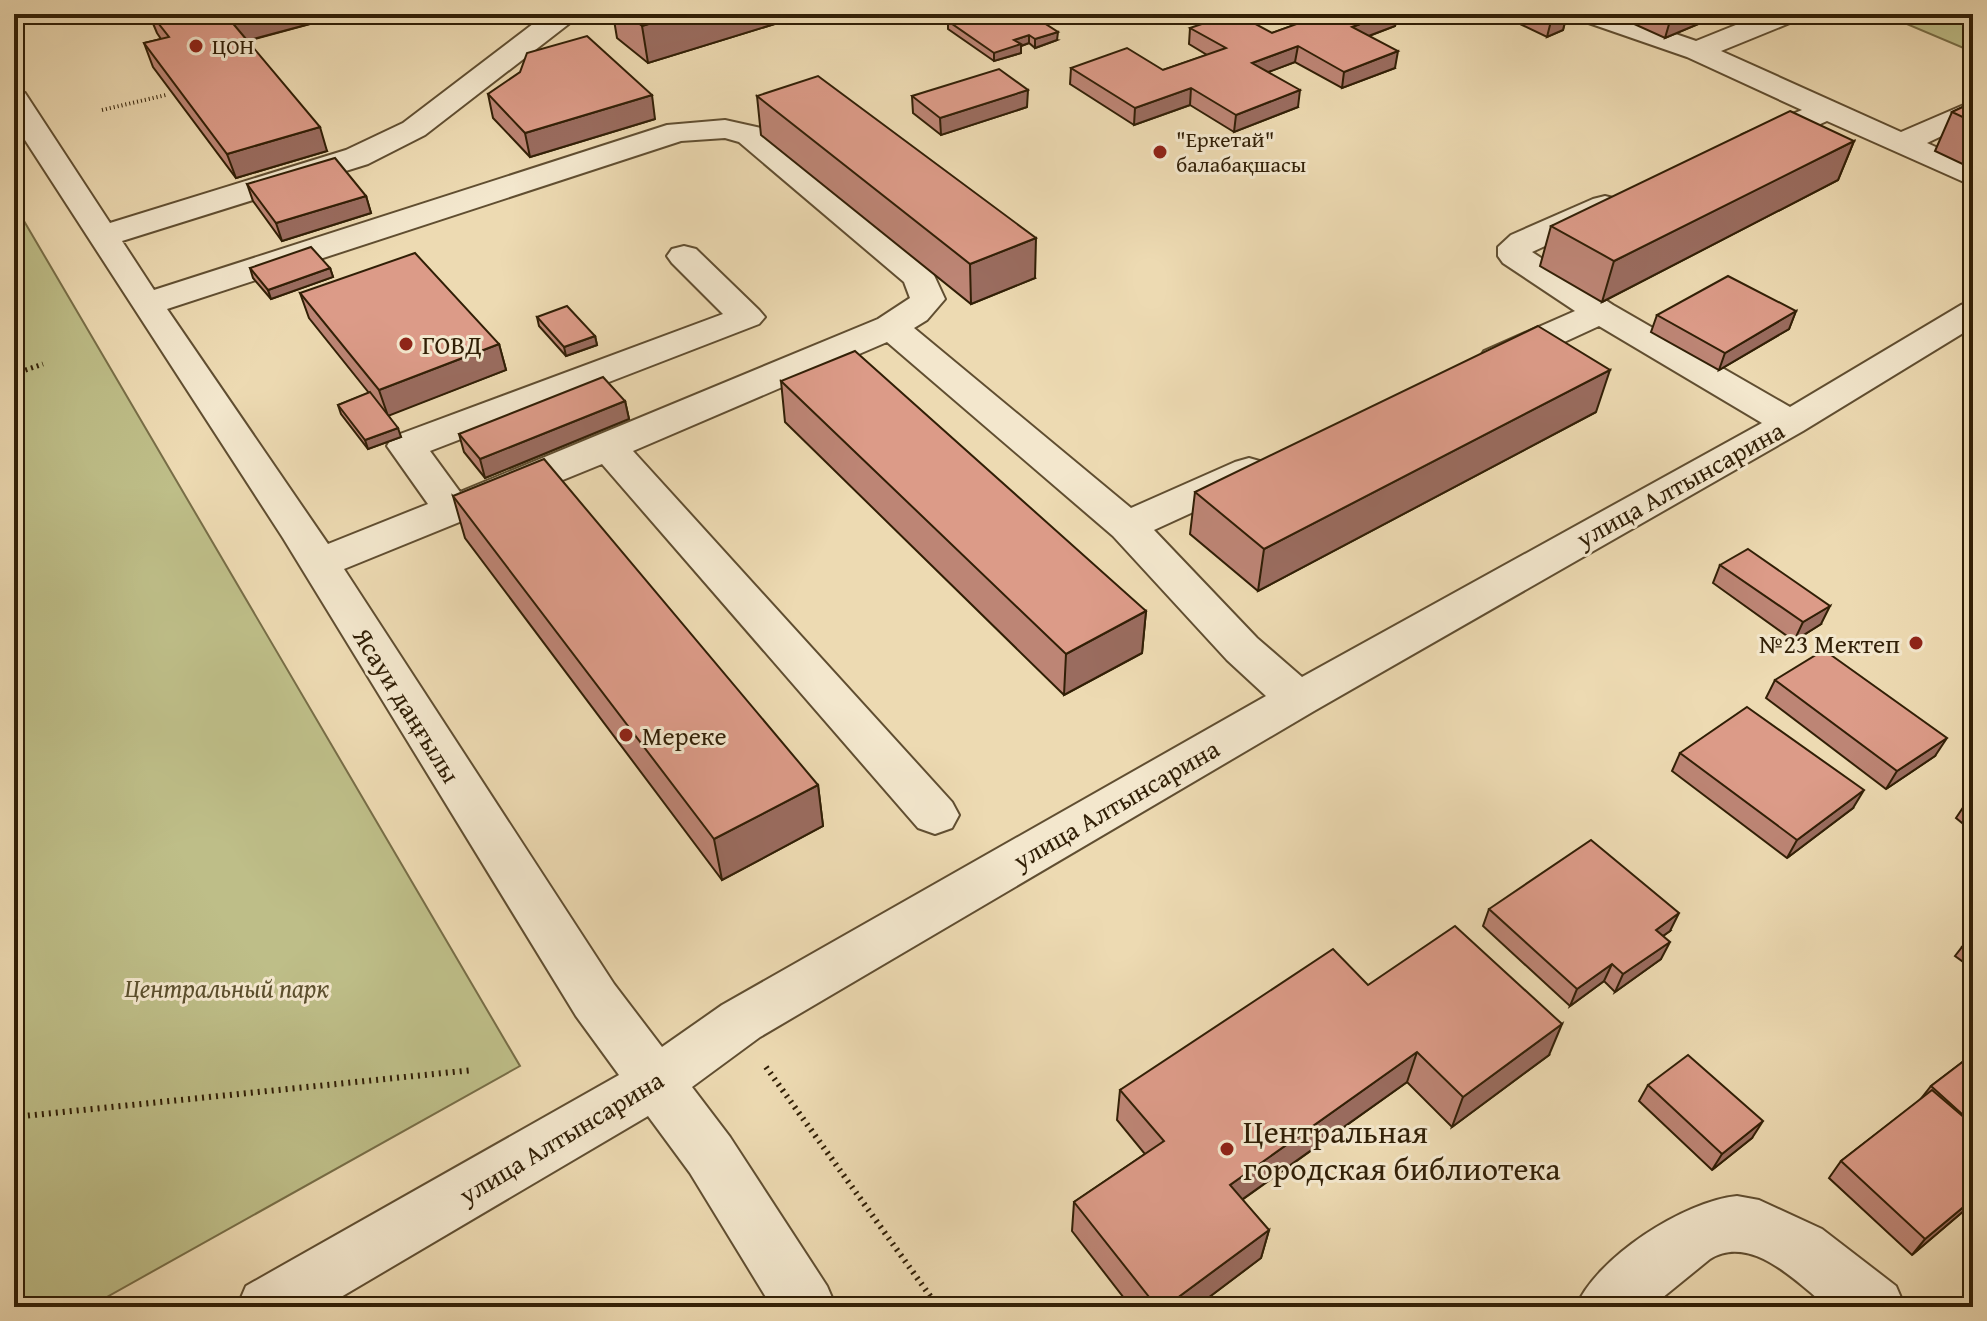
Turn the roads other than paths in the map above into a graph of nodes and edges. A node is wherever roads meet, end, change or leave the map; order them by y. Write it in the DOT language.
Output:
graph roads {
  1 [pos="1590,14"];
  2 [pos="1787,14"];
  3 [pos="563,15"];
  4 [pos="1697,51"];
  5 [pos="14,99"];
  6 [pos="1973,110"];
  7 [pos="1824,111"];
  8 [pos="1901,144"];
  9 [pos="1724,154"];
  10 [pos="1973,176"];
  11 [pos="1638,192"];
  12 [pos="102,236"];
  13 [pos="684,256"];
  14 [pos="146,304"];
  15 [pos="1601,312"];
  16 [pos="1973,312"];
  17 [pos="891,327"];
  18 [pos="1472,370"];
  19 [pos="1790,423"];
  20 [pos="608,447"];
  21 [pos="1285,454"];
  22 [pos="452,509"];
  23 [pos="1127,526"];
  24 [pos="318,564"];
  25 [pos="1298,699"];
  26 [pos="935,815"];
  27 [pos="657,1082"];
  28 [pos="267,1307"];
  29 [pos="806,1307"];
  30 [pos="1606,1307"];
  31 [pos="1875,1307"];
  1 -- 4 [label="street"];
  2 -- 4 [label="street"];
  3 -- 12 [label="street"];
  4 -- 7 [label="street"];
  5 -- 12 [label="street, Ясауи даңғылы"];
  6 -- 8 [label="street"];
  7 -- 8 [label="street"];
  7 -- 9 [label="street"];
  8 -- 10 [label="street"];
  11 -- 15 [label="street"];
  12 -- 14 [label="street, Ясауи даңғылы"];
  13 -- 22 [label="street"];
  14 -- 17 [label="street"];
  14 -- 24 [label="street, Ясауи даңғылы"];
  15 -- 18 [label="street"];
  15 -- 19 [label="street"];
  16 -- 19 [label="street, улица Алтынсарина"];
  17 -- 20 [label="street"];
  17 -- 23 [label="street"];
  19 -- 25 [label="street, улица Алтынсарина"];
  20 -- 22 [label="street"];
  20 -- 26 [label="street"];
  21 -- 23 [label="street"];
  22 -- 24 [label="street"];
  23 -- 25 [label="street"];
  24 -- 27 [label="street, Ясауи даңғылы"];
  25 -- 27 [label="street, улица Алтынсарина"];
  27 -- 28 [label="street, улица Алтынсарина"];
  27 -- 29 [label="street, Ясауи даңғылы"];
  30 -- 31 [label="street"];
}
